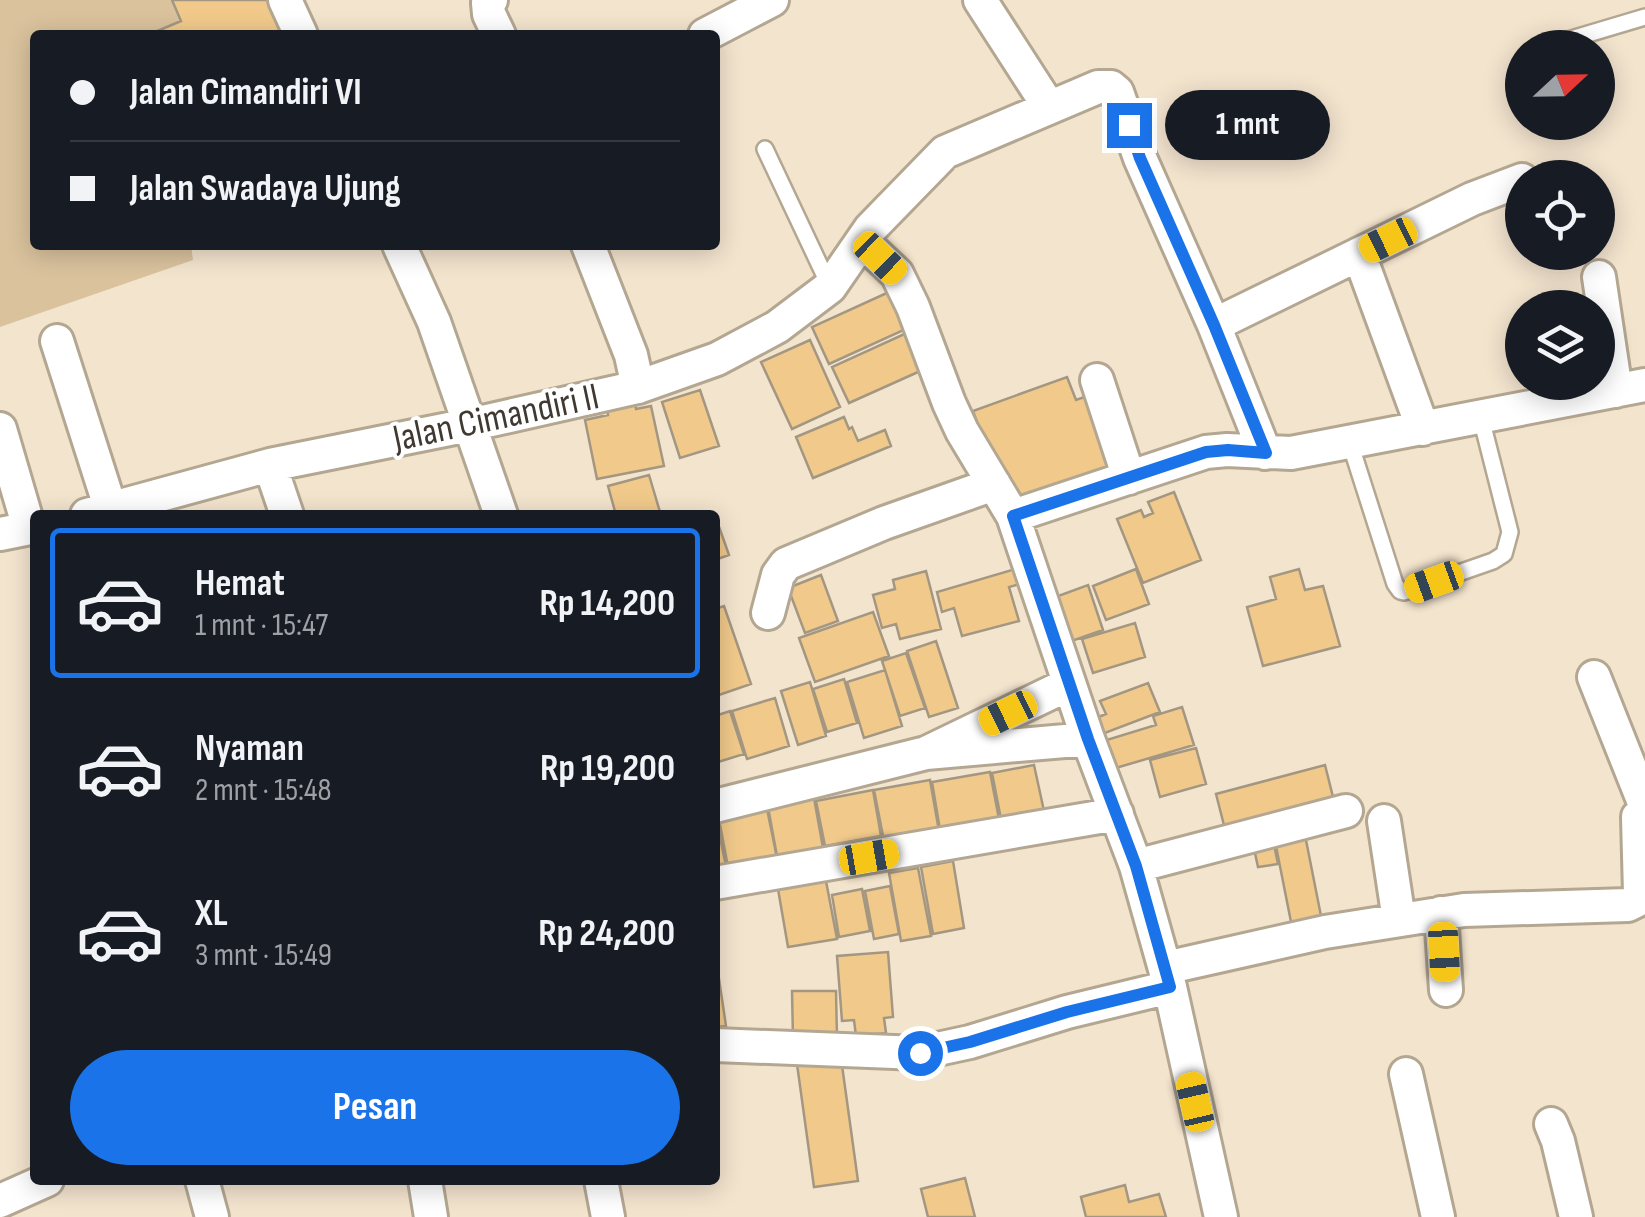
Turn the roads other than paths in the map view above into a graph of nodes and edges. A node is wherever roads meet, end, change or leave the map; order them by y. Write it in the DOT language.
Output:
graph roads {
  1 [pos="285,0"];
  2 [pos="772,0"];
  3 [pos="995,5"];
  4 [pos="1645,17"];
  5 [pos="299,30"];
  6 [pos="715,30"];
  7 [pos="1601,30"];
  8 [pos="1048,107"];
  9 [pos="765,149"];
  10 [pos="1505,188"];
  11 [pos="862,241"];
  12 [pos="401,250"];
  13 [pos="590,250"];
  14 [pos="1359,254"];
  15 [pos="1599,278"];
  16 [pos="830,286"];
  17 [pos="1214,325"];
  18 [pos="58,340"];
  19 [pos="1097,380"];
  20 [pos="638,386"];
  21 [pos="1630,388"];
  22 [pos="1481,418"];
  23 [pos="469,425"];
  24 [pos="0,429"];
  25 [pos="1423,429"];
  26 [pos="1350,443"];
  27 [pos="1266,453"];
  28 [pos="270,465"];
  29 [pos="1129,478"];
  30 [pos="994,484"];
  31 [pos="99,510"];
  32 [pos="106,510"];
  33 [pos="285,510"];
  34 [pos="498,510"];
  35 [pos="1013,516"];
  36 [pos="21,530"];
  37 [pos="768,613"];
  38 [pos="1594,677"];
  39 [pos="1069,684"];
  40 [pos="1023,706"];
  41 [pos="1088,739"];
  42 [pos="1033,744"];
  43 [pos="926,753"];
  44 [pos="720,805"];
  45 [pos="1645,808"];
  46 [pos="1346,811"];
  47 [pos="1116,814"];
  48 [pos="1384,821"];
  49 [pos="1136,866"];
  50 [pos="720,882"];
  51 [pos="1441,913"];
  52 [pos="1398,920"];
  53 [pos="1167,977"];
  54 [pos="1446,990"];
  55 [pos="720,1046"];
  56 [pos="1406,1074"];
  57 [pos="1551,1124"];
  58 [pos="36,1185"];
  59 [pos="203,1185"];
  60 [pos="426,1185"];
  61 [pos="601,1185"];
  62 [pos="0,1201"];
  63 [pos="212,1217"];
  64 [pos="431,1217"];
  65 [pos="608,1217"];
  66 [pos="1221,1217"];
  67 [pos="1438,1217"];
  68 [pos="1576,1217"];
  1 -- 5 [label="street"];
  2 -- 6 [label="street"];
  3 -- 8 [label="street"];
  4 -- 7 [label="lane"];
  8 -- 11 [label="street, Jalan Cimandiri II"];
  8 -- 17 [label="street, Jalan Cimandiri II"];
  9 -- 16 [label="lane"];
  10 -- 14 [label="street"];
  11 -- 16 [label="street, Jalan Cimandiri II"];
  11 -- 30 [label="street"];
  12 -- 23 [label="street"];
  13 -- 20 [label="street"];
  14 -- 17 [label="street"];
  14 -- 25 [label="street"];
  15 -- 21 [label="street"];
  16 -- 20 [label="street, Jalan Cimandiri II"];
  17 -- 27 [label="street"];
  18 -- 31 [label="street"];
  19 -- 29 [label="street"];
  20 -- 23 [label="street, Jalan Cimandiri II"];
  21 -- 22 [label="street"];
  22 -- 25 [label="street"];
  22 -- 26 [label="lane"];
  23 -- 28 [label="street, Jalan Cimandiri II"];
  23 -- 34 [label="street"];
  24 -- 36 [label="street"];
  25 -- 26 [label="street"];
  26 -- 27 [label="street"];
  27 -- 29 [label="street"];
  28 -- 32 [label="street, Jalan Cimandiri II"];
  28 -- 33 [label="street"];
  29 -- 35 [label="street"];
  30 -- 35 [label="street"];
  30 -- 37 [label="street"];
  35 -- 39 [label="street"];
  38 -- 45 [label="street"];
  39 -- 40 [label="street"];
  39 -- 41 [label="street"];
  40 -- 42 [label="street"];
  40 -- 43 [label="street"];
  41 -- 42 [label="street"];
  41 -- 47 [label="street"];
  42 -- 43 [label="street"];
  43 -- 44 [label="street"];
  45 -- 51 [label="street"];
  46 -- 49 [label="street"];
  47 -- 49 [label="street"];
  47 -- 50 [label="street"];
  48 -- 52 [label="street"];
  49 -- 53 [label="street"];
  51 -- 52 [label="street"];
  51 -- 54 [label="street"];
  52 -- 53 [label="street"];
  53 -- 55 [label="street"];
  53 -- 66 [label="street"];
  56 -- 67 [label="street"];
  57 -- 68 [label="street"];
  58 -- 62 [label="street"];
  59 -- 63 [label="street"];
  60 -- 64 [label="street"];
  61 -- 65 [label="street"];
}
